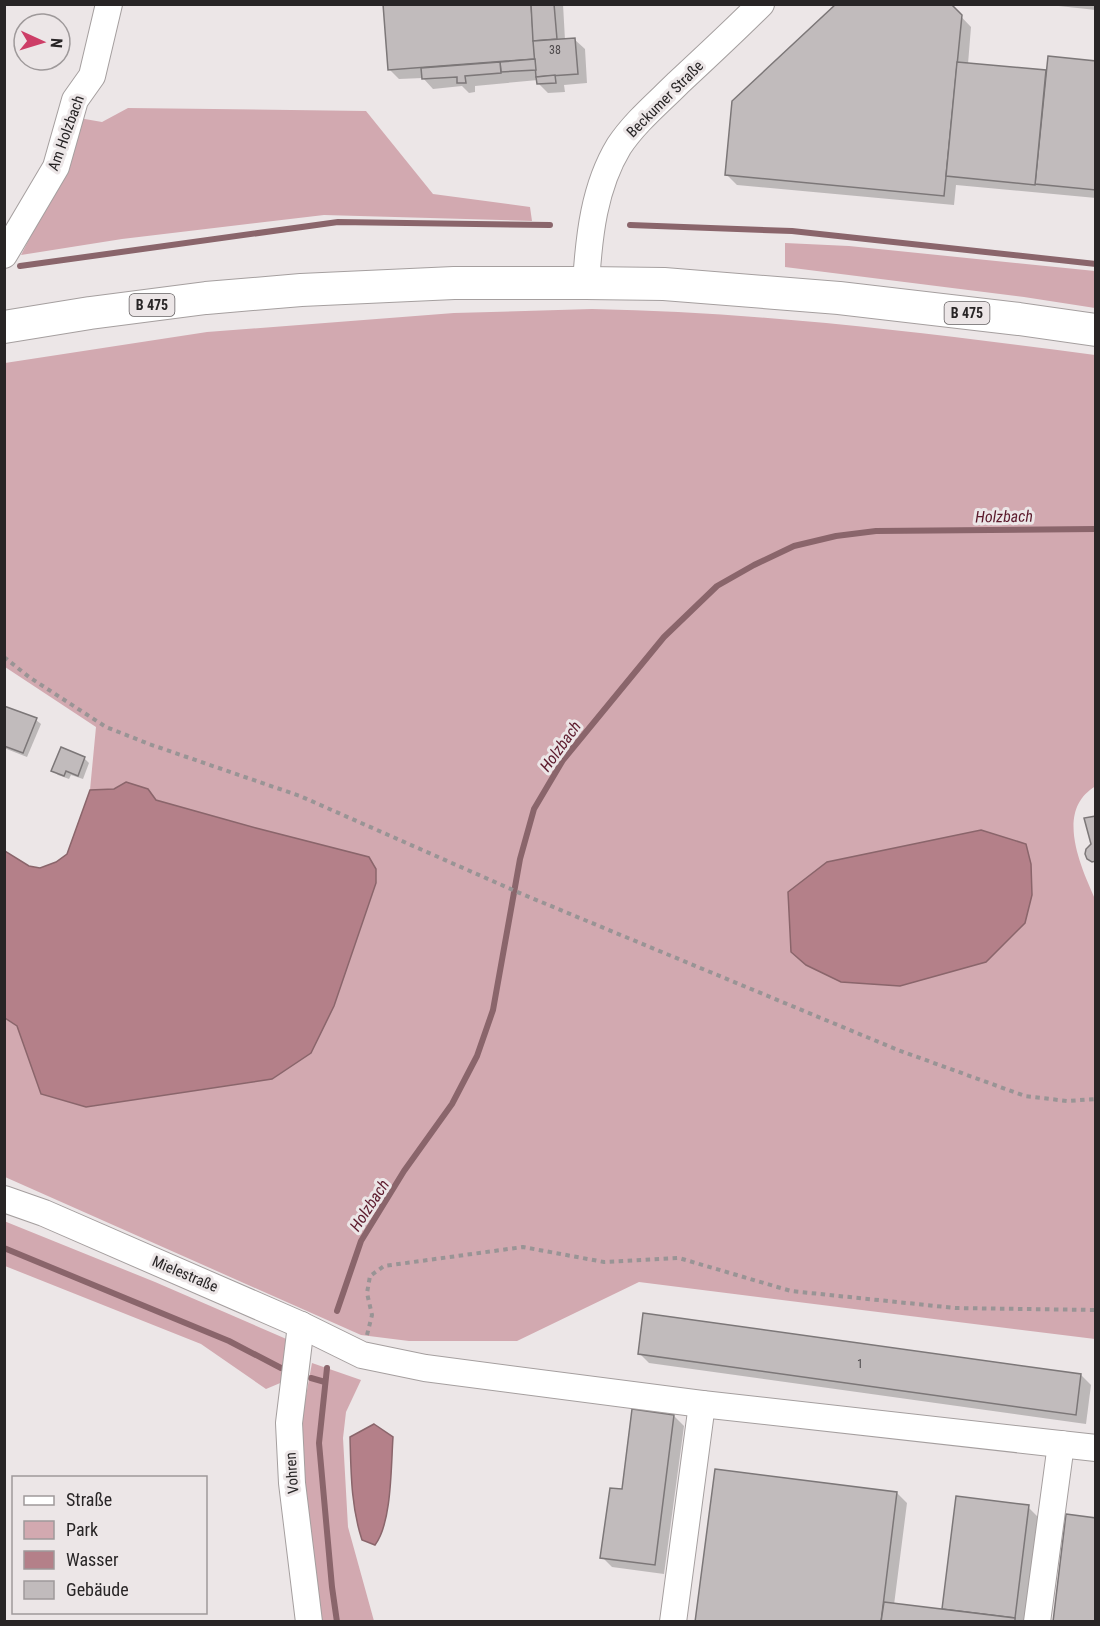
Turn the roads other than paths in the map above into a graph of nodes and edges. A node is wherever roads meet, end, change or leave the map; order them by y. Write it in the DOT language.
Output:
graph roads {
  1 [pos="109,4"];
  2 [pos="761,4"];
  3 [pos="4,255"];
  4 [pos="586,283"];
  5 [pos="4,327"];
  6 [pos="1095,330"];
  7 [pos="4,1199"];
  8 [pos="300,1325"];
  9 [pos="702,1404"];
  10 [pos="1061,1444"];
  11 [pos="1095,1448"];
  12 [pos="309,1622"];
  13 [pos="673,1622"];
  14 [pos="1037,1622"];
  1 -- 3 [label="street, Am Holzbach"];
  2 -- 4 [label="street, Beckumer Straße"];
  4 -- 5 [label="main road, B 475"];
  4 -- 6 [label="main road, B 475"];
  7 -- 8 [label="street, Mielestraße"];
  8 -- 9 [label="street, Mielestraße"];
  8 -- 12 [label="street, Vohren"];
  9 -- 10 [label="street, Mielestraße"];
  9 -- 13 [label="street"];
  10 -- 11 [label="street, Mielestraße"];
  10 -- 14 [label="street"];
}
